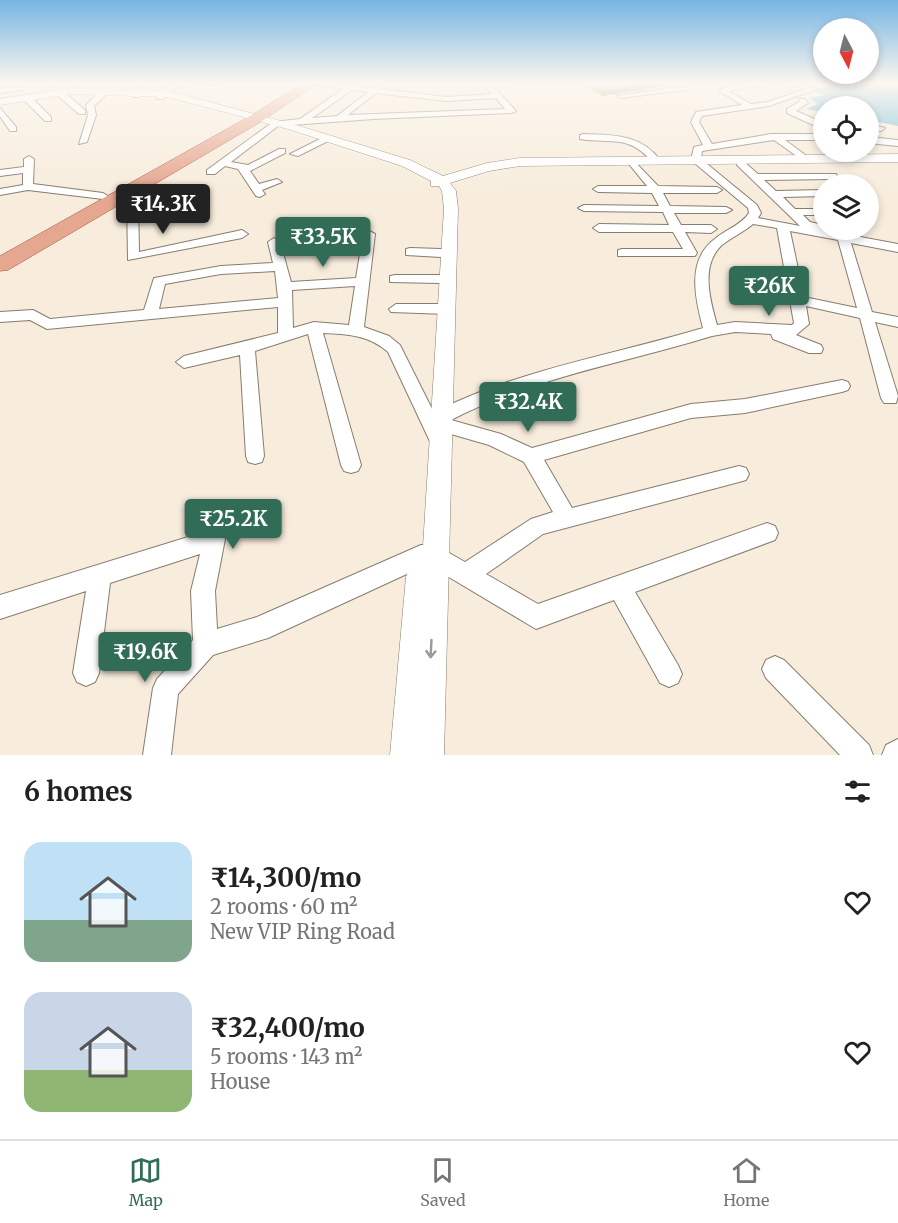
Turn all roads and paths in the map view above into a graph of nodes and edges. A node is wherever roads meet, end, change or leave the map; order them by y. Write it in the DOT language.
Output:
graph roads {
  1 [pos="6,118"];
  2 [pos="91,118"];
  3 [pos="256,118"];
  4 [pos="308,118"];
  5 [pos="337,118"];
  6 [pos="697,118"];
  7 [pos="259,119"];
  8 [pos="304,121"];
  9 [pos="13,129"];
  10 [pos="776,136"];
  11 [pos="583,137"];
  12 [pos="813,137"];
  13 [pos="325,140"];
  14 [pos="879,141"];
  15 [pos="82,142"];
  16 [pos="898,143"];
  17 [pos="748,145"];
  18 [pos="709,147"];
  19 [pos="282,151"];
  20 [pos="295,154"];
  21 [pos="805,159"];
  22 [pos="898,159"];
  23 [pos="765,160"];
  24 [pos="656,161"];
  25 [pos="698,162"];
  26 [pos="224,163"];
  27 [pos="740,163"];
  28 [pos="634,164"];
  29 [pos="242,166"];
  30 [pos="211,172"];
  31 [pos="0,173"];
  32 [pos="813,176"];
  33 [pos="756,177"];
  34 [pos="277,182"];
  35 [pos="440,184"];
  36 [pos="28,187"];
  37 [pos="598,189"];
  38 [pos="655,189"];
  39 [pos="717,190"];
  40 [pos="0,192"];
  41 [pos="813,193"];
  42 [pos="126,194"];
  43 [pos="776,194"];
  44 [pos="103,196"];
  45 [pos="584,208"];
  46 [pos="667,209"];
  47 [pos="726,210"];
  48 [pos="795,212"];
  49 [pos="813,212"];
  50 [pos="752,220"];
  51 [pos="813,226"];
  52 [pos="599,228"];
  53 [pos="783,228"];
  54 [pos="678,229"];
  55 [pos="711,229"];
  56 [pos="813,231"];
  57 [pos="242,234"];
  58 [pos="302,239"];
  59 [pos="840,240"];
  60 [pos="864,240"];
  61 [pos="274,242"];
  62 [pos="898,248"];
  63 [pos="411,252"];
  64 [pos="441,253"];
  65 [pos="622,253"];
  66 [pos="0,255"];
  67 [pos="0,265"];
  68 [pos="280,267"];
  69 [pos="395,279"];
  70 [pos="440,279"];
  71 [pos="363,282"];
  72 [pos="285,286"];
  73 [pos="799,300"];
  74 [pos="285,302"];
  75 [pos="396,309"];
  76 [pos="442,309"];
  77 [pos="150,314"];
  78 [pos="866,315"];
  79 [pos="0,317"];
  80 [pos="898,322"];
  81 [pos="314,327"];
  82 [pos="356,330"];
  83 [pos="711,331"];
  84 [pos="286,334"];
  85 [pos="247,348"];
  86 [pos="815,349"];
  87 [pos="184,362"];
  88 [pos="842,386"];
  89 [pos="890,398"];
  90 [pos="438,427"];
  91 [pos="255,456"];
  92 [pos="531,456"];
  93 [pos="351,465"];
  94 [pos="740,474"];
  95 [pos="567,518"];
  96 [pos="767,533"];
  97 [pos="428,556"];
  98 [pos="466,574"];
  99 [pos="100,575"];
  100 [pos="619,587"];
  101 [pos="0,607"];
  102 [pos="205,645"];
  103 [pos="776,669"];
  104 [pos="86,673"];
  105 [pos="669,674"];
  106 [pos="158,755"];
  107 [pos="408,755"];
  108 [pos="426,755"];
  109 [pos="859,755"];
  1 -- 9 [label="street"];
  2 -- 15 [label="street"];
  3 -- 7 [label="street"];
  4 -- 8 [label="street"];
  5 -- 8 [label="street"];
  6 -- 18 [label="street"];
  7 -- 8 [label="street"];
  7 -- 13 [label="street"];
  7 -- 26 [label="street"];
  7 -- 35 [label="street"];
  7 -- 42 [label="main road"];
  7 -- 44 [label="main road"];
  10 -- 12 [label="street"];
  10 -- 18 [label="street"];
  10 -- 21 [label="street"];
  11 -- 24 [label="street"];
  13 -- 20 [label="street"];
  13 -- 35 [label="street"];
  14 -- 16 [label="street"];
  17 -- 23 [label="street"];
  18 -- 25 [label="street"];
  19 -- 29 [label="street"];
  21 -- 22 [label="street"];
  21 -- 23 [label="street"];
  22 -- 27 [label="street"];
  23 -- 25 [label="street"];
  24 -- 25 [label="street"];
  24 -- 35 [label="street"];
  25 -- 27 [label="street"];
  25 -- 28 [label="street"];
  25 -- 50 [label="street"];
  26 -- 29 [label="street"];
  26 -- 30 [label="street"];
  27 -- 33 [label="street"];
  28 -- 35 [label="street"];
  28 -- 38 [label="street"];
  29 -- 34 [label="street"];
  31 -- 36 [label="street"];
  32 -- 33 [label="street"];
  33 -- 43 [label="street"];
  35 -- 64 [label="street"];
  35 -- 76 [label="street"];
  36 -- 40 [label="street"];
  36 -- 44 [label="street"];
  37 -- 38 [label="street"];
  38 -- 39 [label="street"];
  38 -- 46 [label="street"];
  41 -- 43 [label="street"];
  42 -- 57 [label="street"];
  42 -- 67 [label="main road"];
  43 -- 48 [label="street"];
  44 -- 66 [label="main road"];
  45 -- 46 [label="street"];
  46 -- 47 [label="street"];
  46 -- 54 [label="street"];
  48 -- 49 [label="street"];
  48 -- 51 [label="street"];
  50 -- 53 [label="street"];
  50 -- 83 [label="street"];
  52 -- 54 [label="street"];
  53 -- 56 [label="street"];
  53 -- 73 [label="street"];
  54 -- 55 [label="street"];
  54 -- 65 [label="street"];
  58 -- 71 [label="street"];
  59 -- 78 [label="street"];
  60 -- 62 [label="street"];
  61 -- 68 [label="street"];
  63 -- 64 [label="street"];
  64 -- 70 [label="street"];
  68 -- 72 [label="street"];
  68 -- 77 [label="street"];
  69 -- 70 [label="street"];
  70 -- 76 [label="street"];
  71 -- 72 [label="street"];
  71 -- 82 [label="street"];
  72 -- 74 [label="street"];
  73 -- 78 [label="street"];
  73 -- 83 [label="street"];
  74 -- 77 [label="street"];
  74 -- 84 [label="street"];
  75 -- 76 [label="street"];
  76 -- 90 [label="street"];
  77 -- 79 [label="street"];
  78 -- 80 [label="street"];
  78 -- 89 [label="street"];
  81 -- 82 [label="street"];
  81 -- 84 [label="street"];
  81 -- 93 [label="street"];
  82 -- 90 [label="street"];
  83 -- 86 [label="street"];
  83 -- 90 [label="street"];
  84 -- 85 [label="street"];
  85 -- 87 [label="street"];
  85 -- 91 [label="street"];
  88 -- 92 [label="street"];
  90 -- 92 [label="street"];
  90 -- 97 [label="street"];
  92 -- 95 [label="street"];
  94 -- 95 [label="street"];
  95 -- 98 [label="street"];
  96 -- 100 [label="street"];
  97 -- 98 [label="street"];
  97 -- 102 [label="street"];
  97 -- 107 [label="street"];
  97 -- 108 [label="street, one-way"];
  98 -- 100 [label="street"];
  99 -- 101 [label="street"];
  99 -- 102 [label="street"];
  99 -- 104 [label="street"];
  100 -- 105 [label="street"];
  102 -- 106 [label="street"];
  103 -- 109 [label="street"];
}
